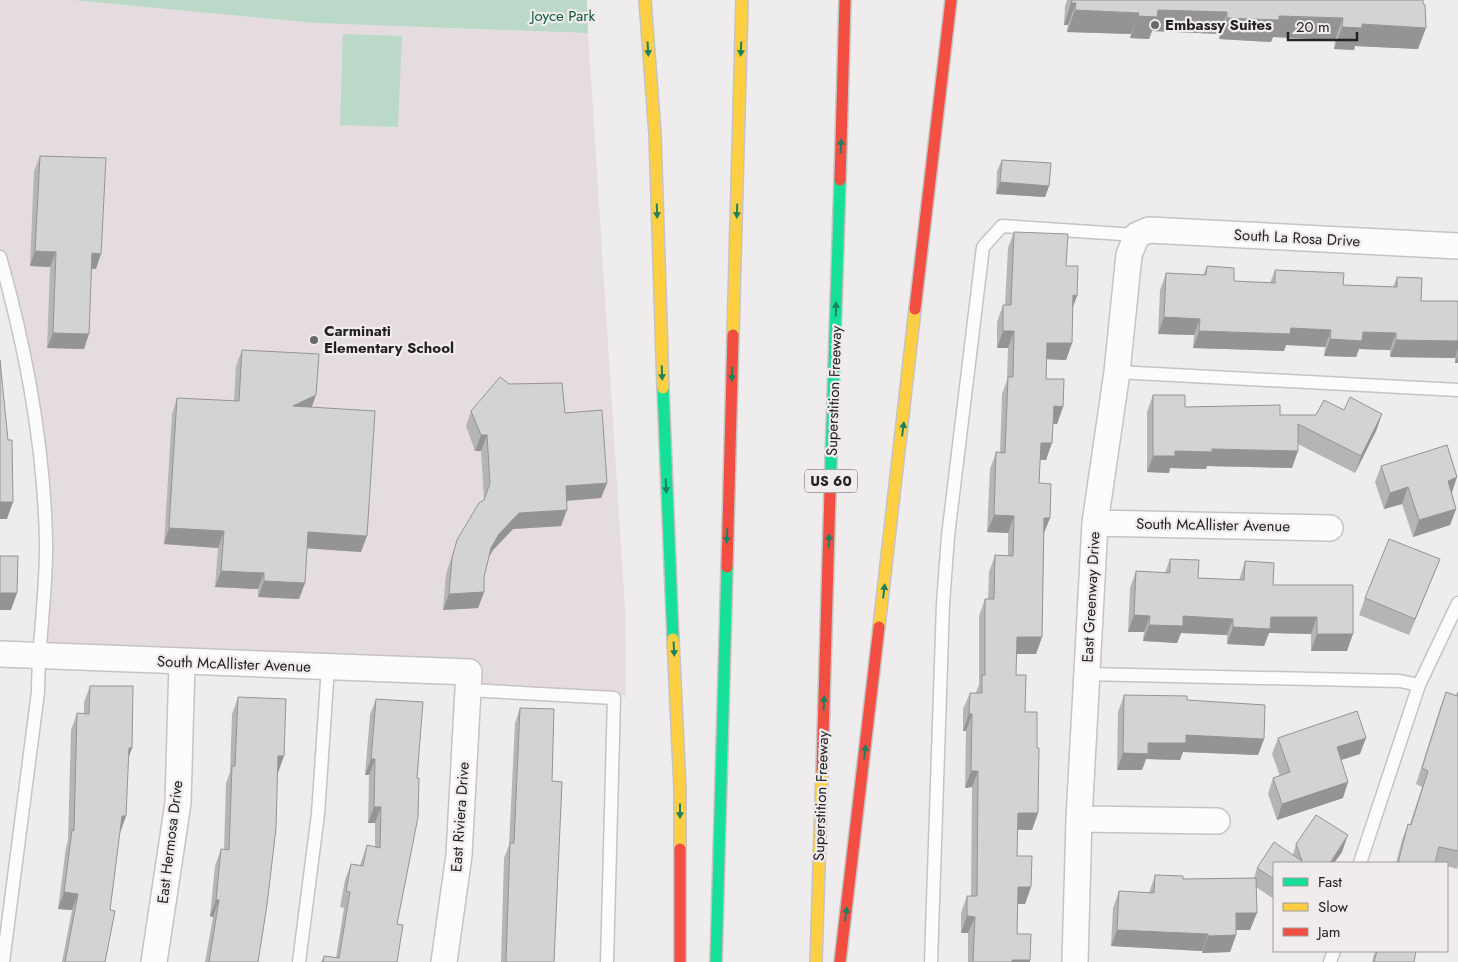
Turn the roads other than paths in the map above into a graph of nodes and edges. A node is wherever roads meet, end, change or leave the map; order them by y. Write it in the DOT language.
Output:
graph roads {
  1 [pos="645,0"];
  2 [pos="742,0"];
  3 [pos="845,0"];
  4 [pos="951,0"];
  5 [pos="1137,236"];
  6 [pos="1458,246"];
  7 [pos="0,257"];
  8 [pos="1117,372"];
  9 [pos="1458,390"];
  10 [pos="1095,523"];
  11 [pos="1330,528"];
  12 [pos="1458,603"];
  13 [pos="0,654"];
  14 [pos="38,656"];
  15 [pos="182,662"];
  16 [pos="328,667"];
  17 [pos="1086,674"];
  18 [pos="469,681"];
  19 [pos="1419,685"];
  20 [pos="1079,820"];
  21 [pos="1217,822"];
  22 [pos="1360,862"];
  23 [pos="3,962"];
  24 [pos="154,962"];
  25 [pos="299,962"];
  26 [pos="444,962"];
  27 [pos="607,962"];
  28 [pos="680,962"];
  29 [pos="716,962"];
  30 [pos="816,962"];
  31 [pos="840,962"];
  32 [pos="931,962"];
  33 [pos="1075,962"];
  1 -- 28 [label="highway, one-way"];
  2 -- 29 [label="highway, one-way"];
  30 -- 3 [label="highway, Superstition Freeway / US 60, one-way"];
  31 -- 4 [label="highway, one-way"];
  5 -- 6 [label="street, South La Rosa Drive"];
  5 -- 8 [label="street, East Greenway Drive"];
  5 -- 32 [label="lane"];
  7 -- 14 [label="lane"];
  8 -- 9 [label="lane"];
  8 -- 10 [label="street, East Greenway Drive"];
  10 -- 11 [label="street, South McAllister Avenue"];
  10 -- 17 [label="street, East Greenway Drive"];
  12 -- 19 [label="lane"];
  13 -- 14 [label="street, South McAllister Avenue"];
  14 -- 15 [label="street, South McAllister Avenue"];
  14 -- 23 [label="lane"];
  15 -- 16 [label="street, South McAllister Avenue"];
  15 -- 24 [label="street, East Hermosa Drive"];
  16 -- 18 [label="street, South McAllister Avenue"];
  16 -- 25 [label="lane"];
  17 -- 19 [label="lane"];
  17 -- 20 [label="street, East Greenway Drive"];
  18 -- 26 [label="street, East Riviera Drive"];
  18 -- 27 [label="lane"];
  19 -- 22 [label="lane"];
  20 -- 21 [label="street"];
  20 -- 33 [label="street, East Greenway Drive"];
}
